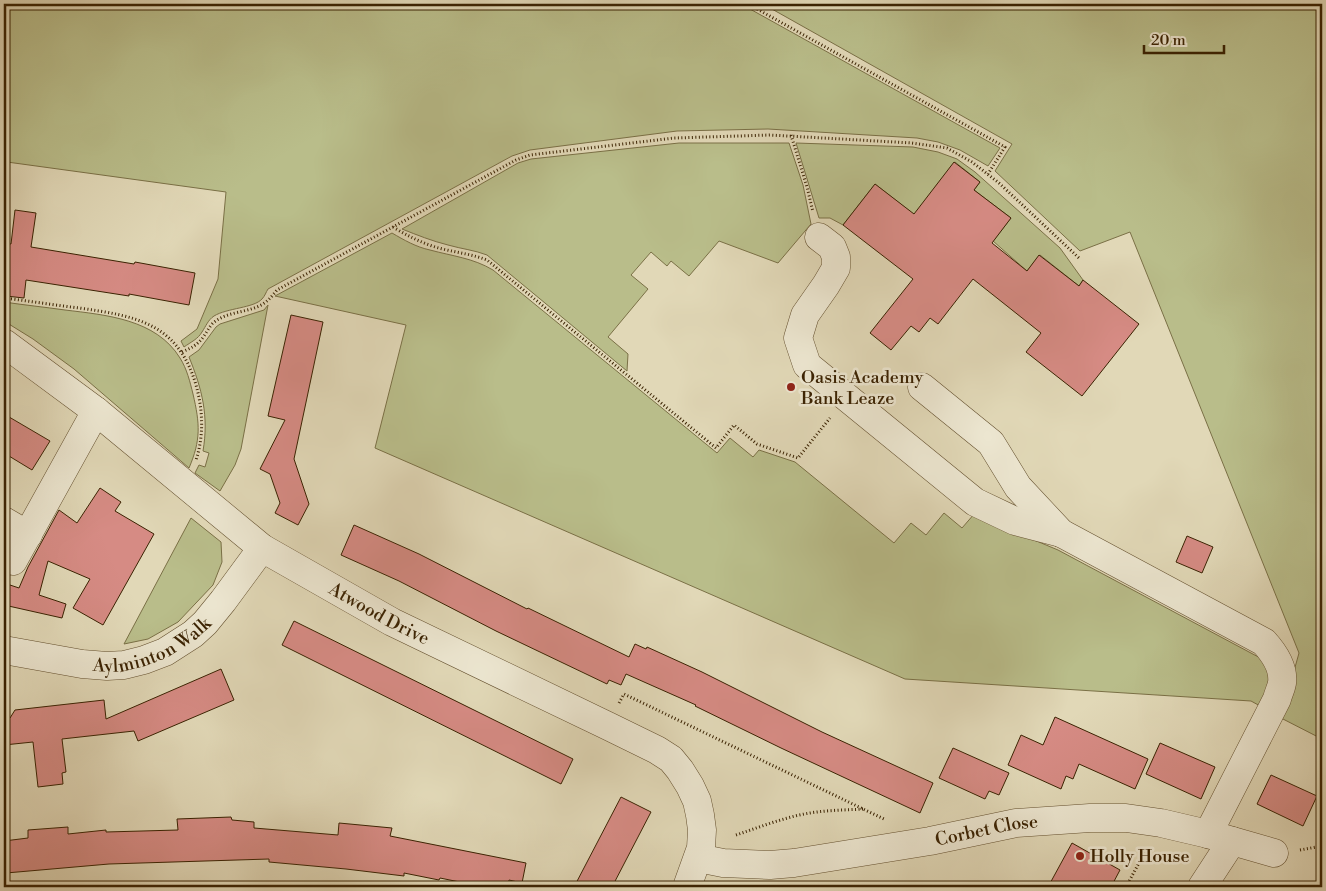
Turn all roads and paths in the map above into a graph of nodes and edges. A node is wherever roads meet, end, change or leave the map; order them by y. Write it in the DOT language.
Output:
graph roads {
  1 [pos="748,4"];
  2 [pos="791,135"];
  3 [pos="988,174"];
  4 [pos="393,227"];
  5 [pos="819,237"];
  6 [pos="1079,258"];
  7 [pos="4,298"];
  8 [pos="4,343"];
  9 [pos="182,352"];
  10 [pos="922,387"];
  11 [pos="96,411"];
  12 [pos="833,414"];
  13 [pos="185,485"];
  14 [pos="4,521"];
  15 [pos="1061,533"];
  16 [pos="28,535"];
  17 [pos="262,548"];
  18 [pos="13,561"];
  19 [pos="4,650"];
  20 [pos="608,726"];
  21 [pos="864,809"];
  22 [pos="889,821"];
  23 [pos="1161,823"];
  24 [pos="1220,838"];
  25 [pos="700,853"];
  26 [pos="1274,853"];
  27 [pos="687,887"];
  28 [pos="1126,887"];
  29 [pos="1202,887"];
  1 -- 3 [label="path"];
  2 -- 3 [label="path"];
  2 -- 4 [label="path"];
  2 -- 5 [label="path"];
  3 -- 6 [label="path"];
  4 -- 9 [label="path"];
  4 -- 12 [label="path"];
  5 -- 15 [label="street"];
  7 -- 9 [label="path"];
  8 -- 11 [label="street, Atwood Drive"];
  9 -- 13 [label="path"];
  10 -- 15 [label="street"];
  11 -- 13 [label="street, Atwood Drive"];
  11 -- 16 [label="street"];
  13 -- 17 [label="street, Atwood Drive"];
  14 -- 16 [label="street"];
  15 -- 24 [label="street"];
  16 -- 18 [label="street"];
  17 -- 19 [label="street, Aylminton Walk"];
  17 -- 20 [label="street, Atwood Drive"];
  20 -- 21 [label="path"];
  20 -- 25 [label="street, Atwood Drive"];
  21 -- 22 [label="path"];
  21 -- 25 [label="path"];
  23 -- 24 [label="street, Corbet Close"];
  23 -- 25 [label="street, Corbet Close"];
  23 -- 28 [label="path"];
  24 -- 26 [label="street, Corbet Close"];
  24 -- 29 [label="street"];
  25 -- 27 [label="street, Atwood Drive"];
}
